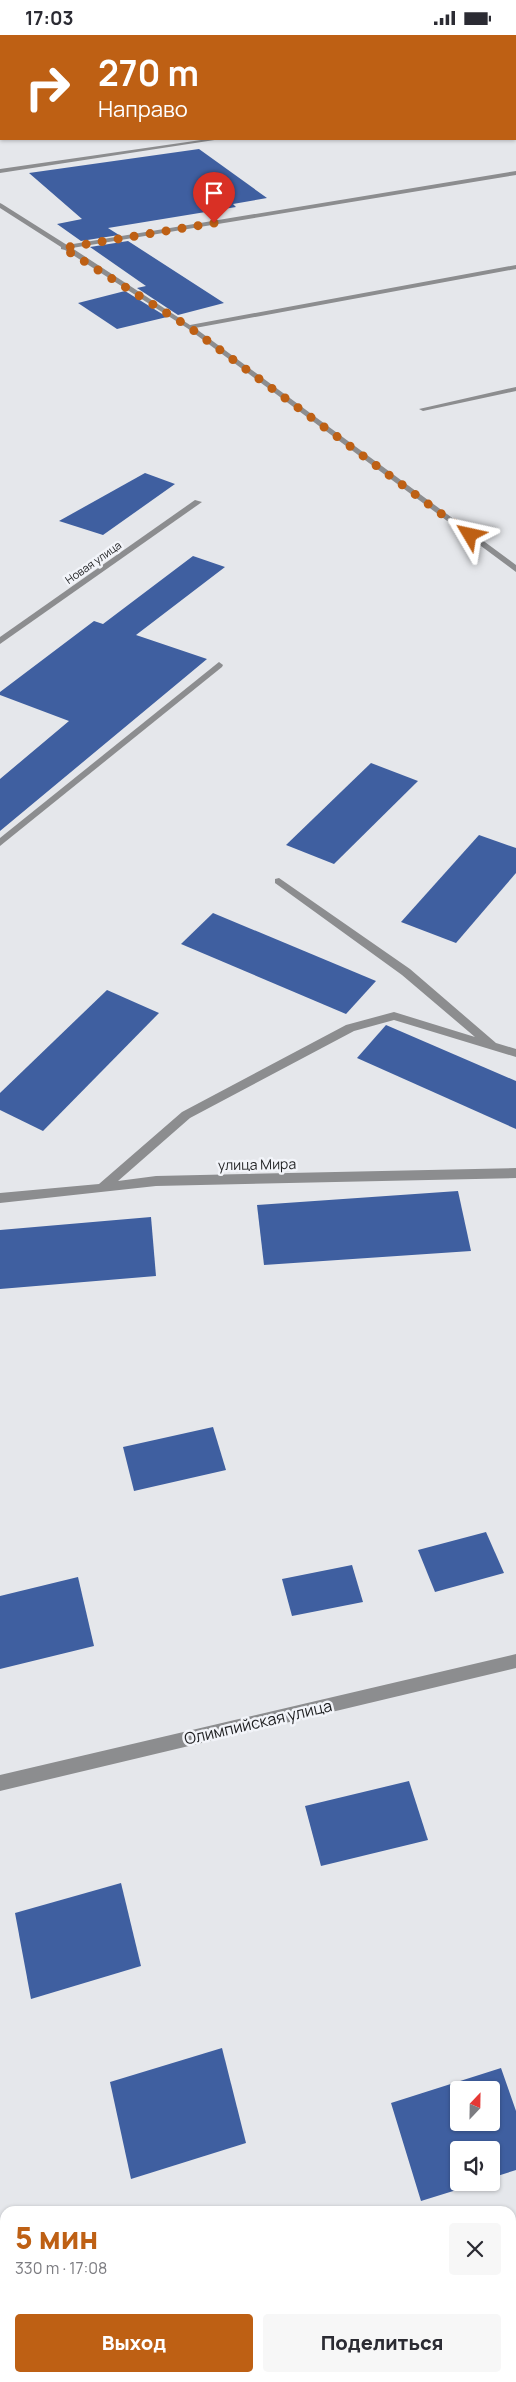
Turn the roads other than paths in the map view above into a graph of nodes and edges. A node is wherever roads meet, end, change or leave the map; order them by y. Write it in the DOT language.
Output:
graph roads {
  1 [pos="211,140"];
  2 [pos="0,171"];
  3 [pos="516,173"];
  4 [pos="0,205"];
  5 [pos="63,248"];
  6 [pos="516,267"];
  7 [pos="189,327"];
  8 [pos="516,389"];
  9 [pos="423,409"];
  10 [pos="198,502"];
  11 [pos="516,569"];
  12 [pos="0,641"];
  13 [pos="219,665"];
  14 [pos="0,843"];
  15 [pos="280,881"];
  16 [pos="497,1049"];
  17 [pos="516,1053"];
  18 [pos="516,1173"];
  19 [pos="102,1189"];
  20 [pos="0,1197"];
  21 [pos="516,1661"];
  22 [pos="0,1783"];
  1 -- 2 [label="street"];
  3 -- 5 [label="street"];
  4 -- 5 [label="street"];
  5 -- 7 [label="street"];
  6 -- 7 [label="street"];
  7 -- 11 [label="street"];
  8 -- 9 [label="street"];
  10 -- 12 [label="street, Новая улица"];
  13 -- 14 [label="street"];
  15 -- 16 [label="street"];
  16 -- 17 [label="street"];
  16 -- 19 [label="street"];
  18 -- 19 [label="street, улица Мира"];
  19 -- 20 [label="street, улица Мира"];
  21 -- 22 [label="street, Олимпийская улица"];
}
